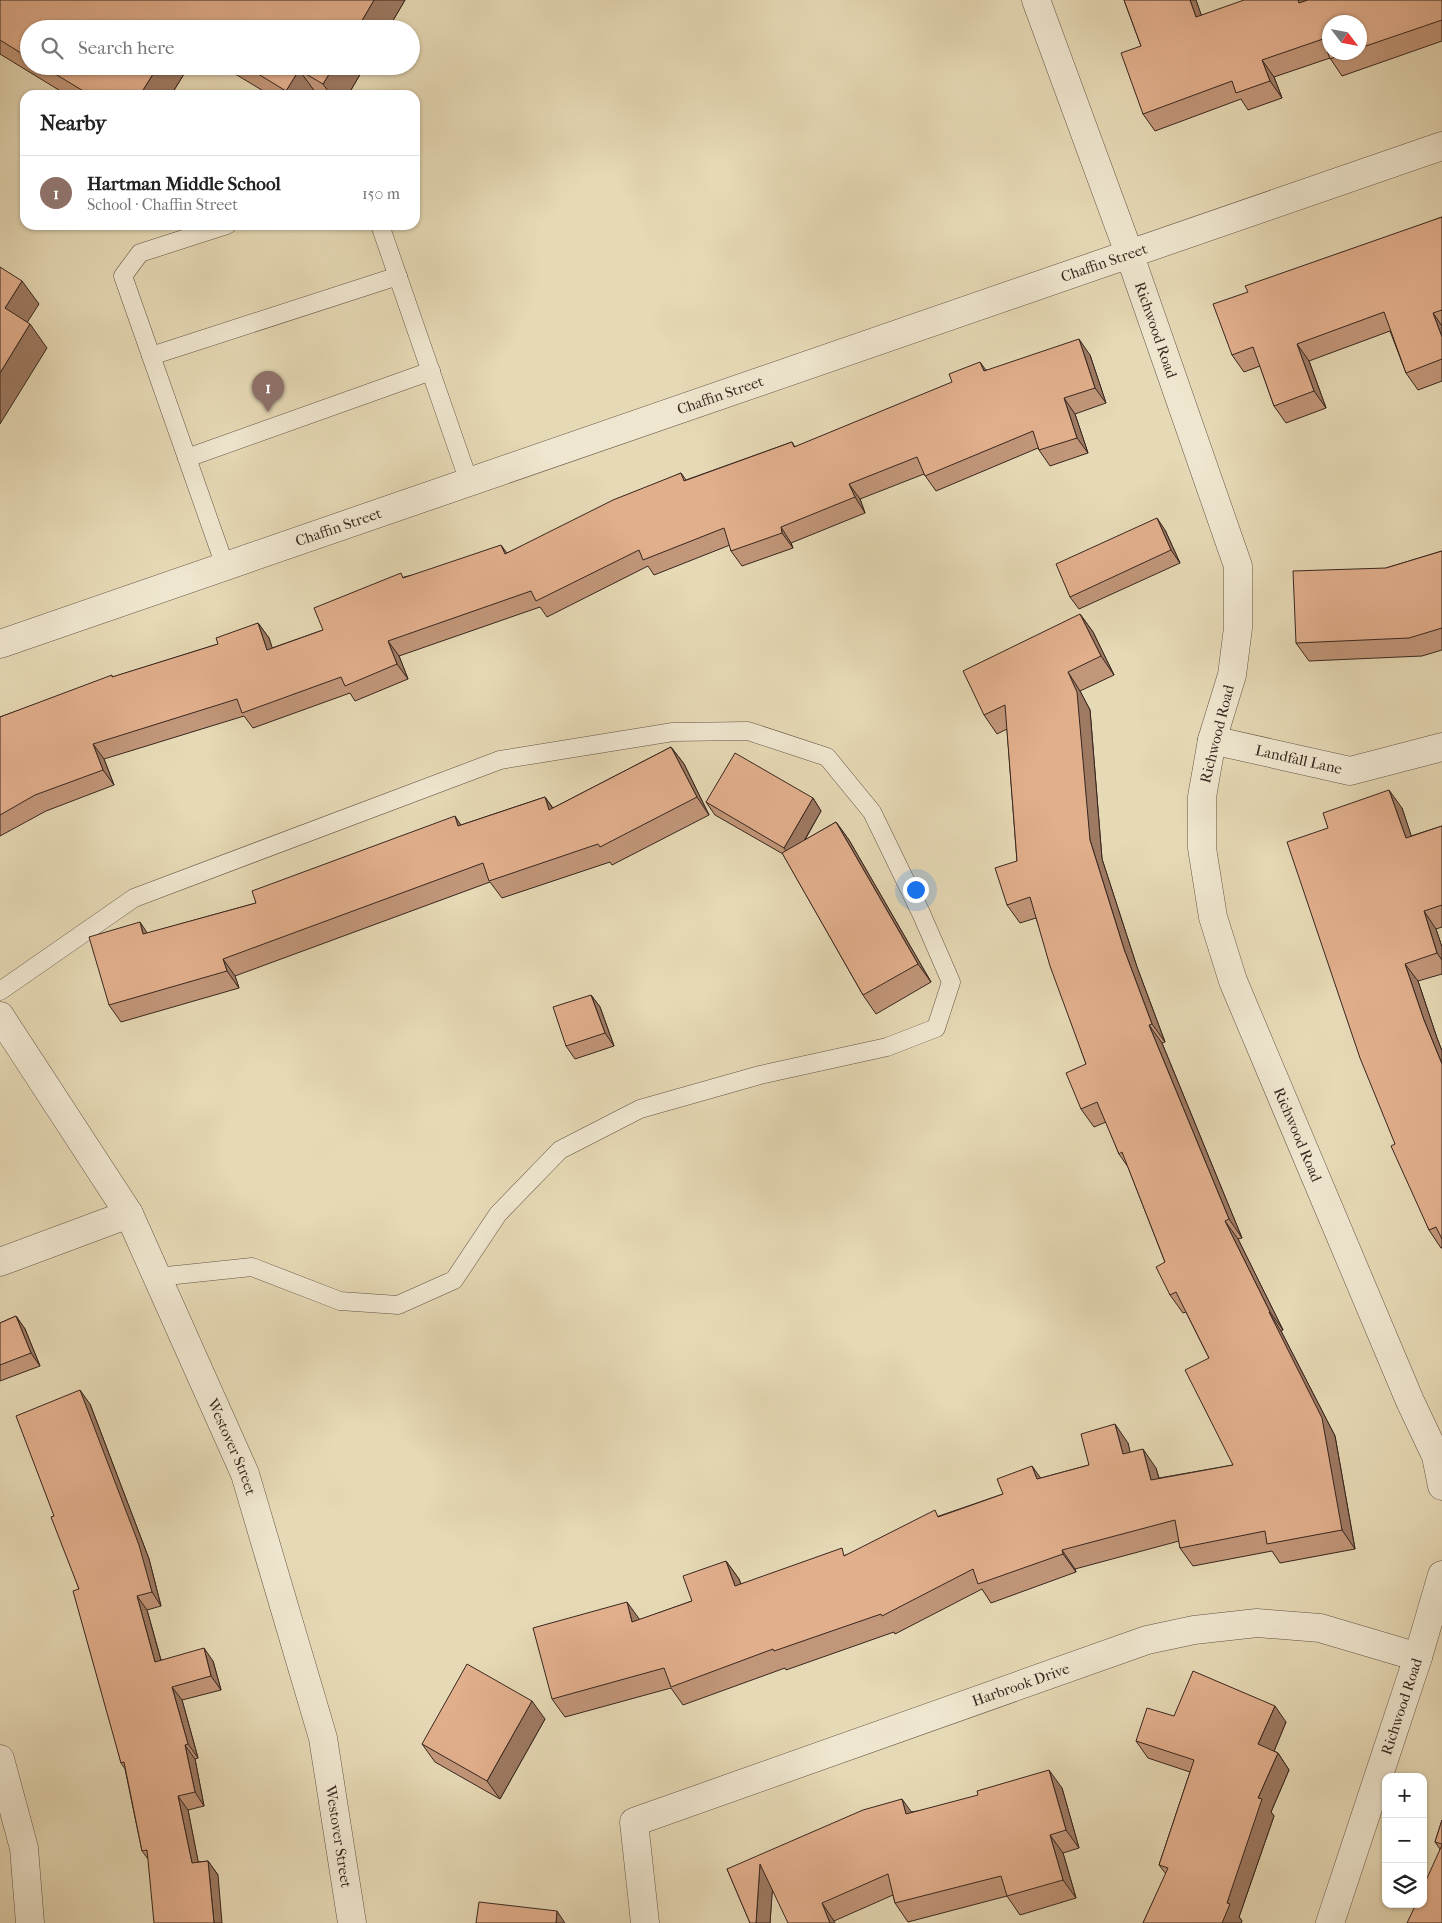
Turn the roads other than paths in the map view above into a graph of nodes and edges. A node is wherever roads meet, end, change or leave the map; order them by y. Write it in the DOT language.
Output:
graph roads {
  1 [pos="1036,0"];
  2 [pos="1442,146"];
  3 [pos="212,230"];
  4 [pos="382,230"];
  5 [pos="1129,253"];
  6 [pos="398,276"];
  7 [pos="152,356"];
  8 [pos="431,371"];
  9 [pos="187,458"];
  10 [pos="469,482"];
  11 [pos="225,566"];
  12 [pos="0,644"];
  13 [pos="1212,740"];
  14 [pos="1442,747"];
  15 [pos="0,991"];
  16 [pos="0,1016"];
  17 [pos="129,1214"];
  18 [pos="0,1262"];
  19 [pos="157,1277"];
  20 [pos="1442,1486"];
  21 [pos="1442,1575"];
  22 [pos="1418,1657"];
  23 [pos="0,1759"];
  24 [pos="30,1923"];
  25 [pos="352,1923"];
  26 [pos="645,1923"];
  27 [pos="1330,1923"];
  1 -- 5 [label="street, Richwood Road"];
  2 -- 5 [label="street, Chaffin Street"];
  3 -- 7 [label="lane"];
  4 -- 6 [label="lane"];
  5 -- 10 [label="street, Chaffin Street"];
  5 -- 13 [label="street, Richwood Road"];
  6 -- 7 [label="lane"];
  6 -- 8 [label="lane"];
  7 -- 9 [label="lane"];
  8 -- 9 [label="lane"];
  8 -- 10 [label="lane"];
  9 -- 11 [label="lane"];
  10 -- 11 [label="street, Chaffin Street"];
  11 -- 12 [label="street, Chaffin Street"];
  13 -- 14 [label="street, Landfall Lane"];
  13 -- 20 [label="street, Richwood Road"];
  15 -- 19 [label="lane"];
  16 -- 17 [label="street, Westover Street"];
  17 -- 18 [label="street"];
  17 -- 19 [label="street, Westover Street"];
  19 -- 25 [label="street, Westover Street"];
  21 -- 22 [label="street, Richwood Road"];
  22 -- 26 [label="street, Harbrook Drive"];
  22 -- 27 [label="street, Richwood Road"];
  23 -- 24 [label="street"];
}
